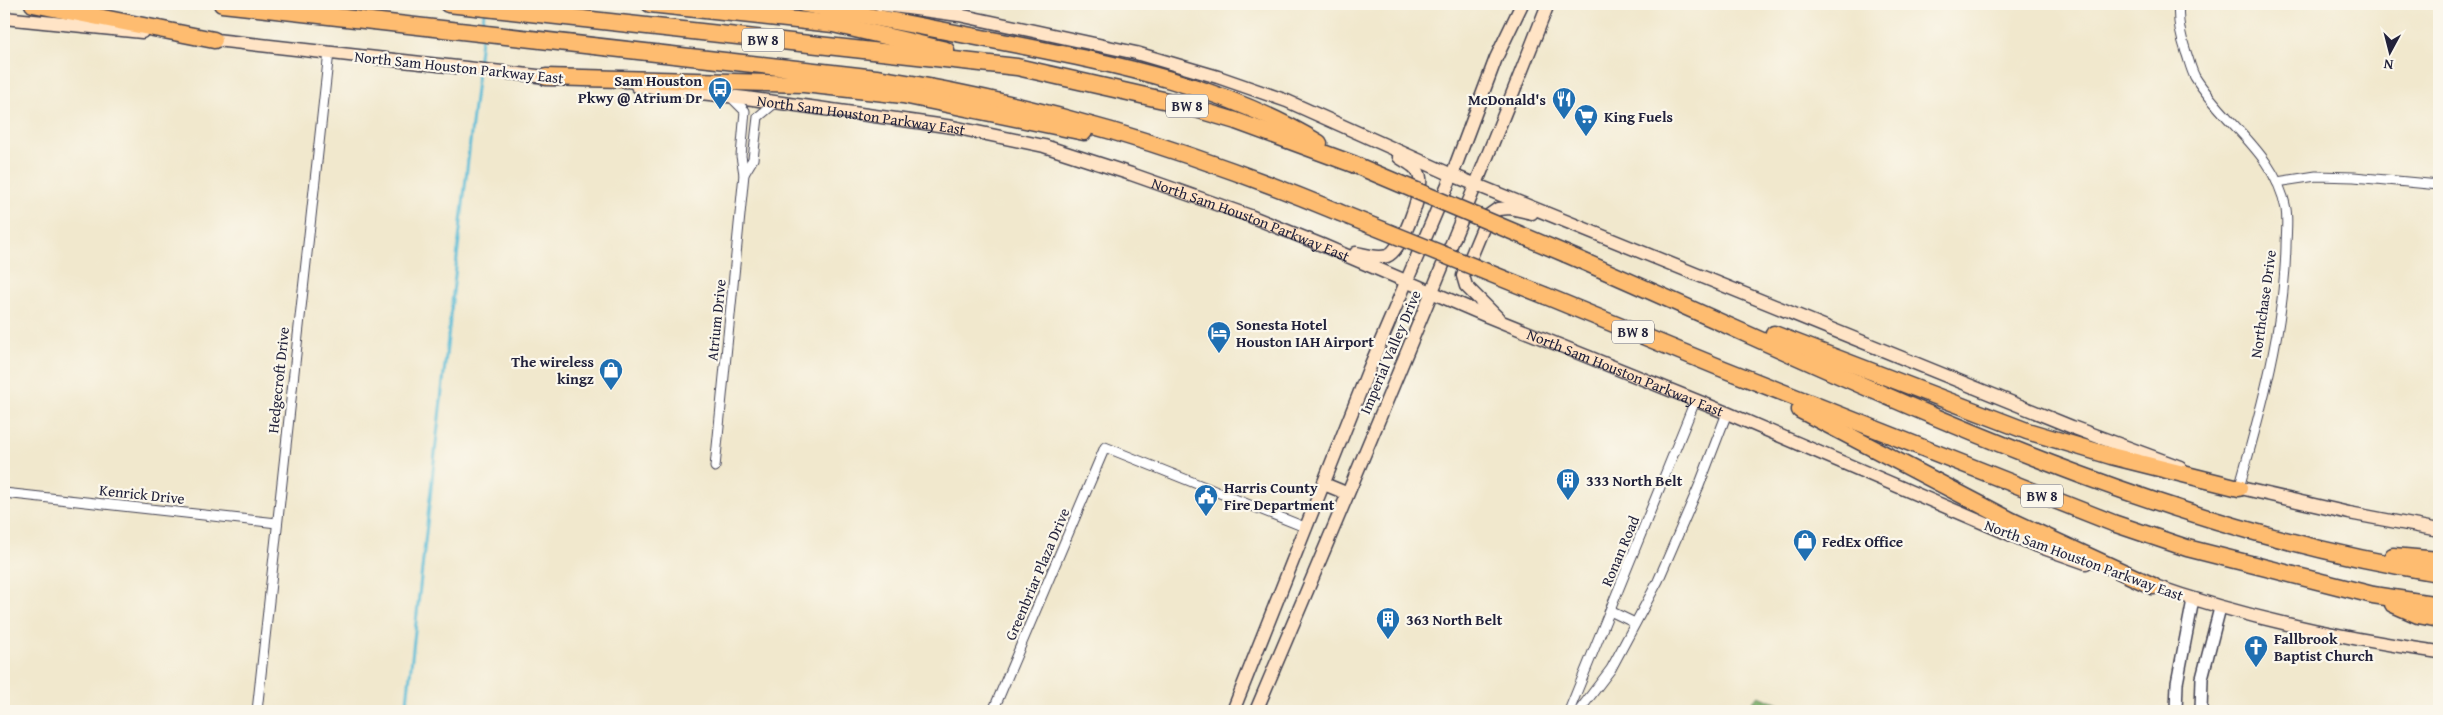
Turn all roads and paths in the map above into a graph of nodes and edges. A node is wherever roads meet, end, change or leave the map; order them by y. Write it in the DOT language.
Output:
graph roads {
  1 [pos="33,4"];
  2 [pos="222,4"];
  3 [pos="453,4"];
  4 [pos="650,4"];
  5 [pos="804,4"];
  6 [pos="879,4"];
  7 [pos="1522,4"];
  8 [pos="1548,4"];
  9 [pos="2179,4"];
  10 [pos="960,9"];
  11 [pos="4,18"];
  12 [pos="214,40"];
  13 [pos="329,52"];
  14 [pos="1017,67"];
  15 [pos="546,77"];
  16 [pos="729,96"];
  17 [pos="776,102"];
  18 [pos="1385,144"];
  19 [pos="1184,152"];
  20 [pos="1353,164"];
  21 [pos="744,174"];
  22 [pos="1452,175"];
  23 [pos="2277,182"];
  24 [pos="1478,185"];
  25 [pos="2439,185"];
  26 [pos="1566,220"];
  27 [pos="1322,245"];
  28 [pos="1406,281"];
  29 [pos="1651,291"];
  30 [pos="1434,292"];
  31 [pos="1503,322"];
  32 [pos="1721,368"];
  33 [pos="1695,401"];
  34 [pos="1727,413"];
  35 [pos="715,467"];
  36 [pos="1324,484"];
  37 [pos="2239,488"];
  38 [pos="2126,492"];
  39 [pos="4,493"];
  40 [pos="1346,493"];
  41 [pos="277,523"];
  42 [pos="1307,528"];
  43 [pos="2439,530"];
  44 [pos="2439,560"];
  45 [pos="2439,573"];
  46 [pos="2153,586"];
  47 [pos="2373,594"];
  48 [pos="2193,600"];
  49 [pos="2439,605"];
  50 [pos="2220,608"];
  51 [pos="1610,610"];
  52 [pos="2439,619"];
  53 [pos="1635,623"];
  54 [pos="2439,652"];
  55 [pos="257,711"];
  56 [pos="993,711"];
  57 [pos="1233,711"];
  58 [pos="1256,711"];
  59 [pos="1569,711"];
  60 [pos="1579,711"];
  61 [pos="2176,711"];
  62 [pos="2201,711"];
  1 -- 12 [label="highway"];
  2 -- 19 [label="highway, BW 8"];
  3 -- 14 [label="highway, BW 8"];
  4 -- 14 [label="highway"];
  5 -- 20 [label="highway"];
  6 -- 10 [label="main road"];
  7 -- 22 [label="main road, Imperial Valley Drive"];
  8 -- 24 [label="main road, Imperial Valley Drive"];
  9 -- 23 [label="street, Northchase Drive"];
  10 -- 18 [label="main road"];
  11 -- 12 [label="main road, North Sam Houston Parkway East"];
  12 -- 13 [label="main road, North Sam Houston Parkway East"];
  13 -- 15 [label="main road, North Sam Houston Parkway East"];
  13 -- 41 [label="street, Hedgecroft Drive"];
  14 -- 20 [label="highway, BW 8"];
  15 -- 16 [label="main road, North Sam Houston Parkway East"];
  15 -- 19 [label="highway"];
  16 -- 17 [label="main road, North Sam Houston Parkway East"];
  16 -- 21 [label="street, Atrium Drive"];
  17 -- 21 [label="street, Atrium Drive"];
  17 -- 27 [label="main road, North Sam Houston Parkway East"];
  18 -- 22 [label="main road"];
  18 -- 27 [label="main road"];
  19 -- 32 [label="highway, BW 8, bridge"];
  20 -- 29 [label="highway, BW 8, bridge"];
  21 -- 35 [label="street, Atrium Drive"];
  22 -- 24 [label="main road"];
  22 -- 28 [label="main road, Imperial Valley Drive"];
  23 -- 25 [label="street"];
  23 -- 37 [label="street, Northchase Drive"];
  24 -- 26 [label="main road"];
  24 -- 30 [label="main road, Imperial Valley Drive"];
  26 -- 31 [label="main road"];
  26 -- 37 [label="main road"];
  27 -- 28 [label="main road, North Sam Houston Parkway East"];
  28 -- 30 [label="main road, North Sam Houston Parkway East"];
  28 -- 36 [label="main road, Imperial Valley Drive"];
  29 -- 37 [label="highway"];
  29 -- 38 [label="highway, BW 8"];
  30 -- 31 [label="main road, North Sam Houston Parkway East"];
  30 -- 40 [label="main road, Imperial Valley Drive"];
  31 -- 33 [label="main road, North Sam Houston Parkway East"];
  32 -- 46 [label="highway"];
  32 -- 47 [label="highway, BW 8"];
  33 -- 34 [label="main road, North Sam Houston Parkway East"];
  33 -- 51 [label="street, Ronan Road"];
  34 -- 46 [label="main road, North Sam Houston Parkway East"];
  34 -- 53 [label="street"];
  36 -- 40 [label="main road"];
  36 -- 42 [label="main road, Imperial Valley Drive"];
  37 -- 43 [label="main road"];
  38 -- 44 [label="highway"];
  38 -- 45 [label="highway, BW 8"];
  39 -- 41 [label="street, Kenrick Drive"];
  40 -- 58 [label="main road, Imperial Valley Drive"];
  41 -- 55 [label="street, Hedgecroft Drive"];
  42 -- 56 [label="street, Greenbriar Plaza Drive"];
  42 -- 57 [label="main road, Imperial Valley Drive"];
  46 -- 48 [label="main road, North Sam Houston Parkway East"];
  47 -- 49 [label="highway, BW 8"];
  47 -- 52 [label="highway"];
  48 -- 50 [label="main road, North Sam Houston Parkway East"];
  48 -- 61 [label="street"];
  50 -- 54 [label="main road, North Sam Houston Parkway East"];
  50 -- 62 [label="street"];
  51 -- 53 [label="street"];
  51 -- 59 [label="street, Ronan Road"];
  53 -- 60 [label="street"];
}
